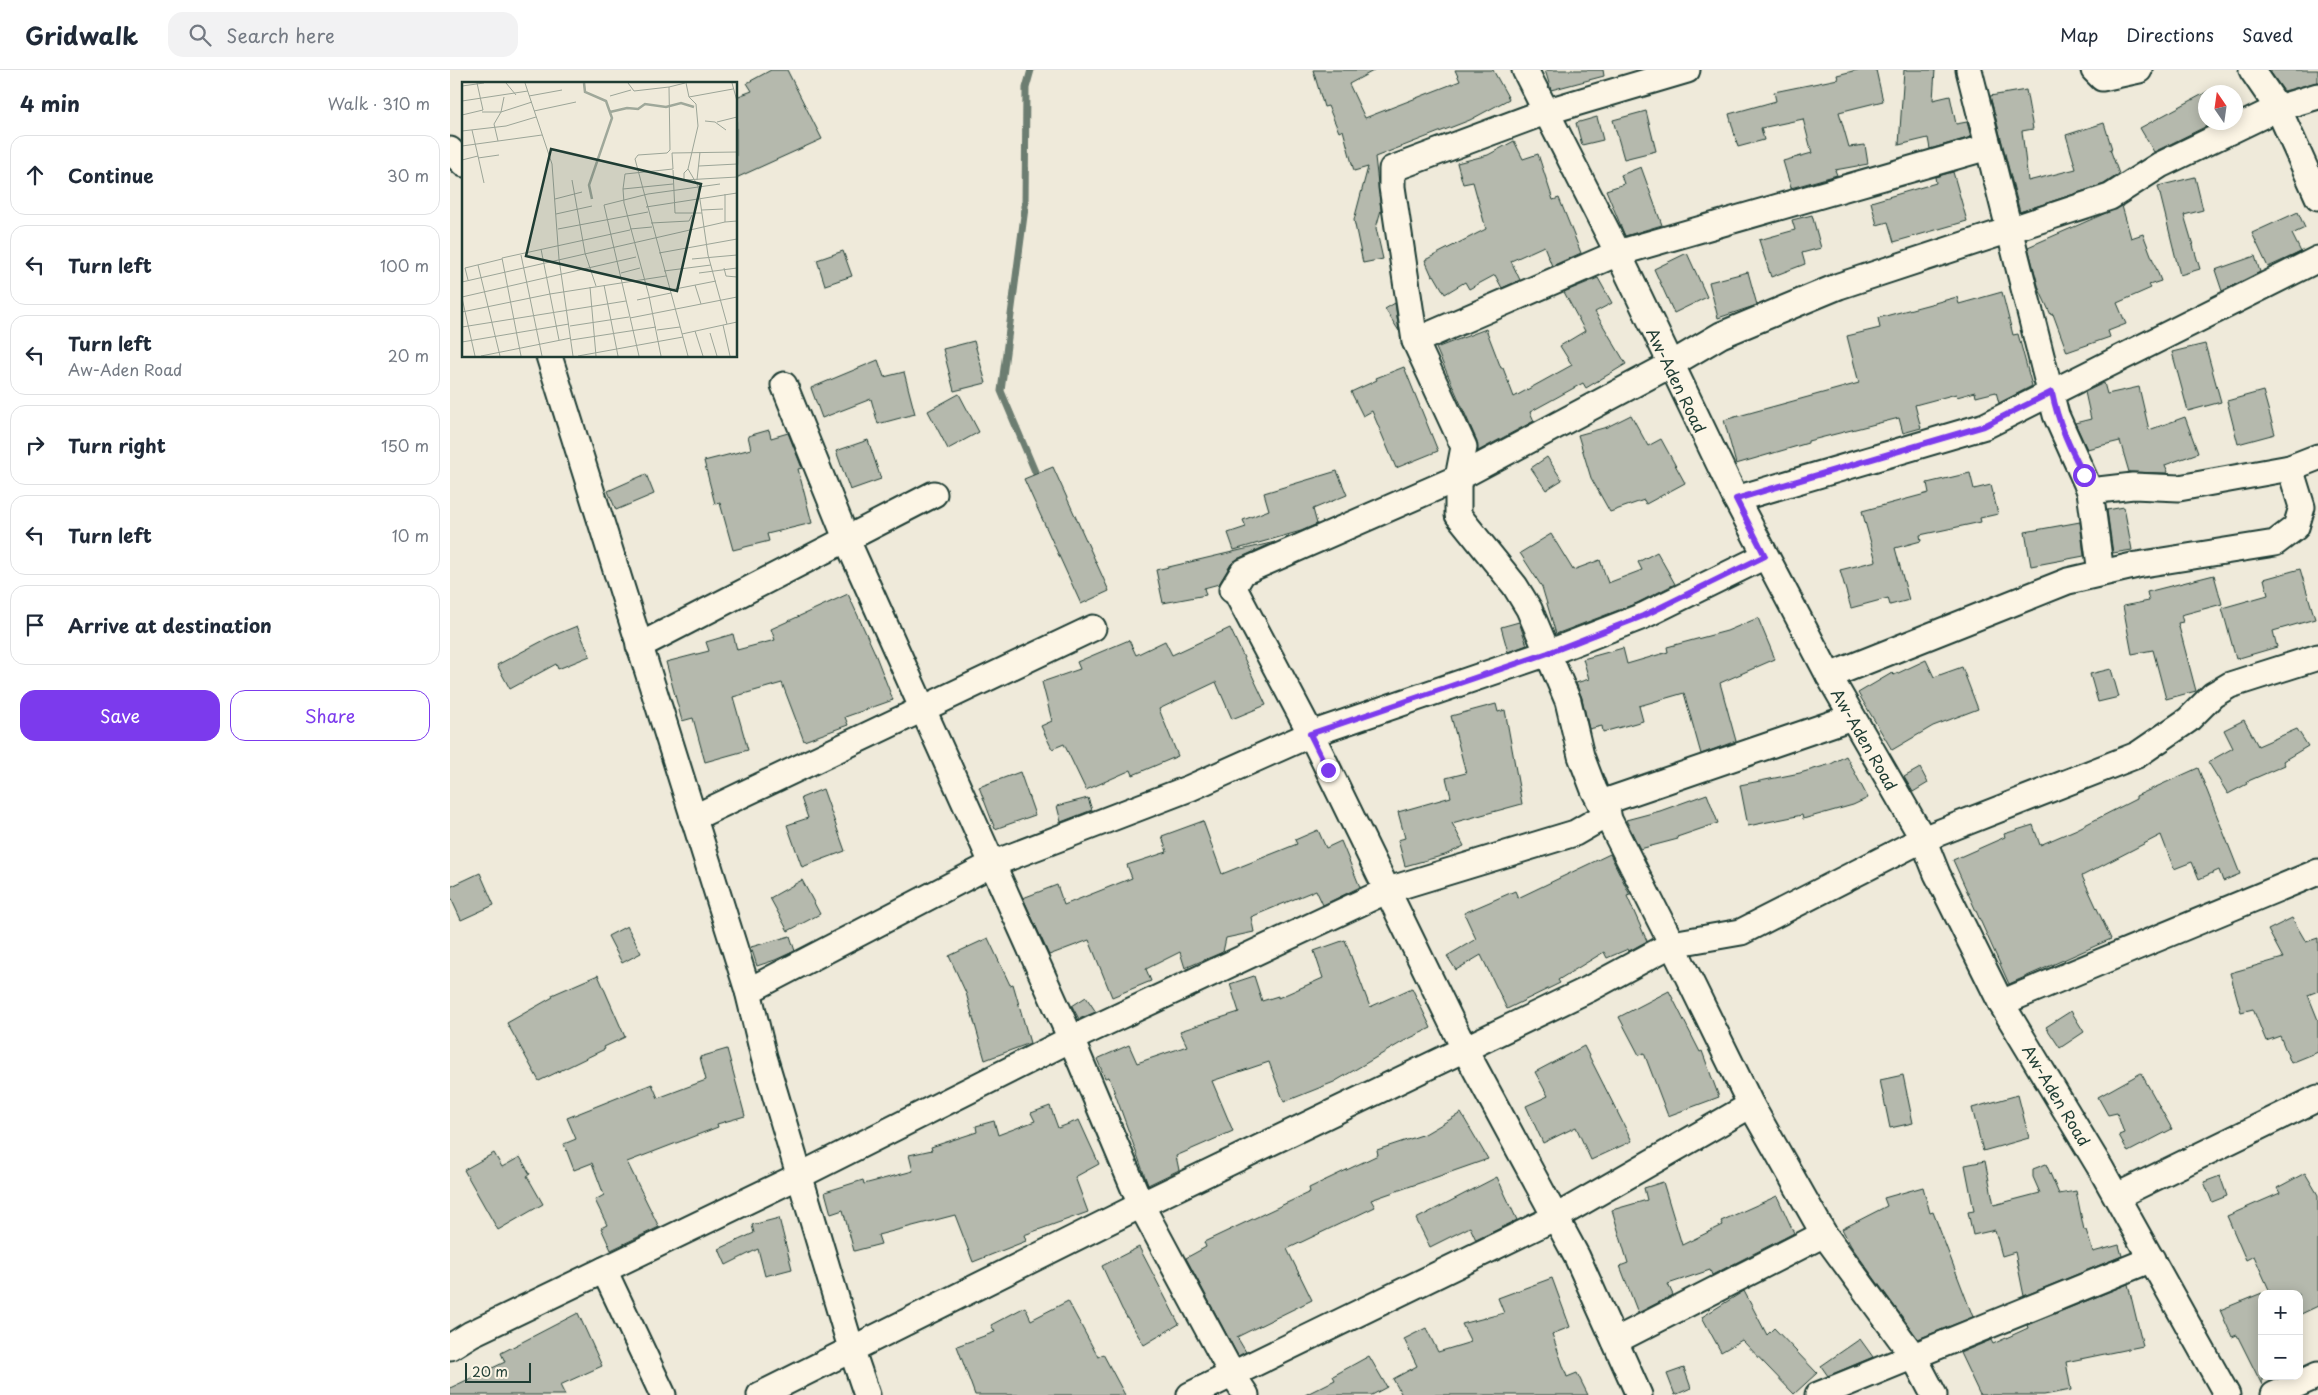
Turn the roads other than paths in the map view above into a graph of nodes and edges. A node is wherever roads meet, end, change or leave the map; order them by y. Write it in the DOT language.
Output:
graph roads {
  1 [pos="1525,70"];
  2 [pos="1687,70"];
  3 [pos="1968,70"];
  4 [pos="2094,70"];
  5 [pos="2139,70"];
  6 [pos="2252,70"];
  7 [pos="2318,96"];
  8 [pos="2278,108"];
  9 [pos="1545,112"];
  10 [pos="1988,147"];
  11 [pos="450,150"];
  12 [pos="462,162"];
  13 [pos="2318,197"];
  14 [pos="2010,230"];
  15 [pos="1618,253"];
  16 [pos="2318,259"];
  17 [pos="1415,341"];
  18 [pos="550,358"];
  19 [pos="1670,365"];
  20 [pos="784,385"];
  21 [pos="2052,392"];
  22 [pos="2318,457"];
  23 [pos="2290,468"];
  24 [pos="1458,478"];
  25 [pos="2090,492"];
  26 [pos="934,494"];
  27 [pos="1736,499"];
  28 [pos="846,538"];
  29 [pos="1765,556"];
  30 [pos="2101,573"];
  31 [pos="1093,628"];
  32 [pos="639,646"];
  33 [pos="1548,653"];
  34 [pos="2318,657"];
  35 [pos="1829,676"];
  36 [pos="922,710"];
  37 [pos="1852,717"];
  38 [pos="1310,734"];
  39 [pos="1604,808"];
  40 [pos="693,818"];
  41 [pos="1923,839"];
  42 [pos="992,864"];
  43 [pos="2318,872"];
  44 [pos="1388,890"];
  45 [pos="1672,944"];
  46 [pos="748,991"];
  47 [pos="2002,1002"];
  48 [pos="1072,1039"];
  49 [pos="1464,1048"];
  50 [pos="2318,1098"];
  51 [pos="1750,1105"];
  52 [pos="801,1175"];
  53 [pos="2117,1196"];
  54 [pos="1140,1205"];
  55 [pos="1556,1217"];
  56 [pos="1824,1234"];
  57 [pos="2152,1259"];
  58 [pos="604,1270"];
  59 [pos="1615,1341"];
  60 [pos="450,1347"];
  61 [pos="851,1348"];
  62 [pos="1914,1357"];
  63 [pos="1232,1374"];
  64 [pos="2318,1375"];
  65 [pos="662,1395"];
  66 [pos="760,1395"];
  67 [pos="867,1395"];
  68 [pos="1190,1395"];
  69 [pos="1246,1395"];
  70 [pos="1639,1395"];
  71 [pos="1818,1395"];
  72 [pos="1934,1395"];
  73 [pos="2227,1395"];
  74 [pos="2274,1395"];
  1 -- 9 [label="street, Aw-Aden Road"];
  2 -- 9 [label="street"];
  3 -- 10 [label="street"];
  4 -- 5 [label="street"];
  6 -- 8 [label="street"];
  7 -- 8 [label="street"];
  8 -- 13 [label="street"];
  8 -- 14 [label="street"];
  9 -- 15 [label="street, Aw-Aden Road"];
  9 -- 17 [label="street"];
  10 -- 14 [label="street"];
  10 -- 15 [label="street"];
  11 -- 12 [label="street"];
  14 -- 19 [label="street"];
  14 -- 21 [label="street"];
  15 -- 17 [label="street"];
  15 -- 19 [label="street, Aw-Aden Road"];
  16 -- 21 [label="street"];
  17 -- 24 [label="street"];
  18 -- 32 [label="street"];
  19 -- 24 [label="street"];
  19 -- 27 [label="street, Aw-Aden Road"];
  20 -- 28 [label="street"];
  21 -- 25 [label="street"];
  21 -- 27 [label="street"];
  22 -- 23 [label="street"];
  23 -- 25 [label="street"];
  23 -- 30 [label="street"];
  24 -- 33 [label="street"];
  24 -- 38 [label="street"];
  25 -- 30 [label="street"];
  26 -- 28 [label="street"];
  27 -- 29 [label="street, Aw-Aden Road"];
  28 -- 32 [label="street"];
  28 -- 36 [label="street"];
  29 -- 33 [label="street"];
  29 -- 35 [label="street, Aw-Aden Road"];
  30 -- 35 [label="street"];
  31 -- 36 [label="street"];
  32 -- 40 [label="street"];
  33 -- 38 [label="street"];
  33 -- 39 [label="street"];
  34 -- 41 [label="street"];
  35 -- 37 [label="street, Aw-Aden Road"];
  36 -- 40 [label="street"];
  36 -- 42 [label="street"];
  37 -- 39 [label="street"];
  37 -- 41 [label="street, Aw-Aden Road"];
  38 -- 42 [label="street"];
  38 -- 44 [label="street"];
  39 -- 44 [label="street"];
  39 -- 45 [label="street"];
  40 -- 46 [label="street"];
  41 -- 45 [label="street"];
  41 -- 47 [label="street, Aw-Aden Road"];
  42 -- 46 [label="street"];
  42 -- 48 [label="street"];
  43 -- 47 [label="street"];
  44 -- 48 [label="street"];
  44 -- 49 [label="street"];
  45 -- 49 [label="street"];
  45 -- 51 [label="street"];
  46 -- 52 [label="street"];
  47 -- 53 [label="street, Aw-Aden Road"];
  48 -- 52 [label="street"];
  48 -- 54 [label="street"];
  49 -- 54 [label="street"];
  49 -- 55 [label="street"];
  50 -- 53 [label="street"];
  51 -- 55 [label="street"];
  51 -- 56 [label="street"];
  52 -- 58 [label="street"];
  52 -- 61 [label="street"];
  53 -- 57 [label="street, Aw-Aden Road"];
  54 -- 61 [label="street"];
  54 -- 63 [label="street"];
  55 -- 59 [label="street"];
  55 -- 63 [label="street"];
  56 -- 59 [label="street"];
  56 -- 62 [label="street"];
  57 -- 62 [label="street"];
  57 -- 73 [label="street, Aw-Aden Road"];
  58 -- 60 [label="street"];
  58 -- 65 [label="street"];
  59 -- 70 [label="street"];
  61 -- 66 [label="street"];
  61 -- 67 [label="street"];
  62 -- 71 [label="street"];
  62 -- 72 [label="street"];
  63 -- 68 [label="street"];
  63 -- 69 [label="street"];
  64 -- 74 [label="street"];
}
